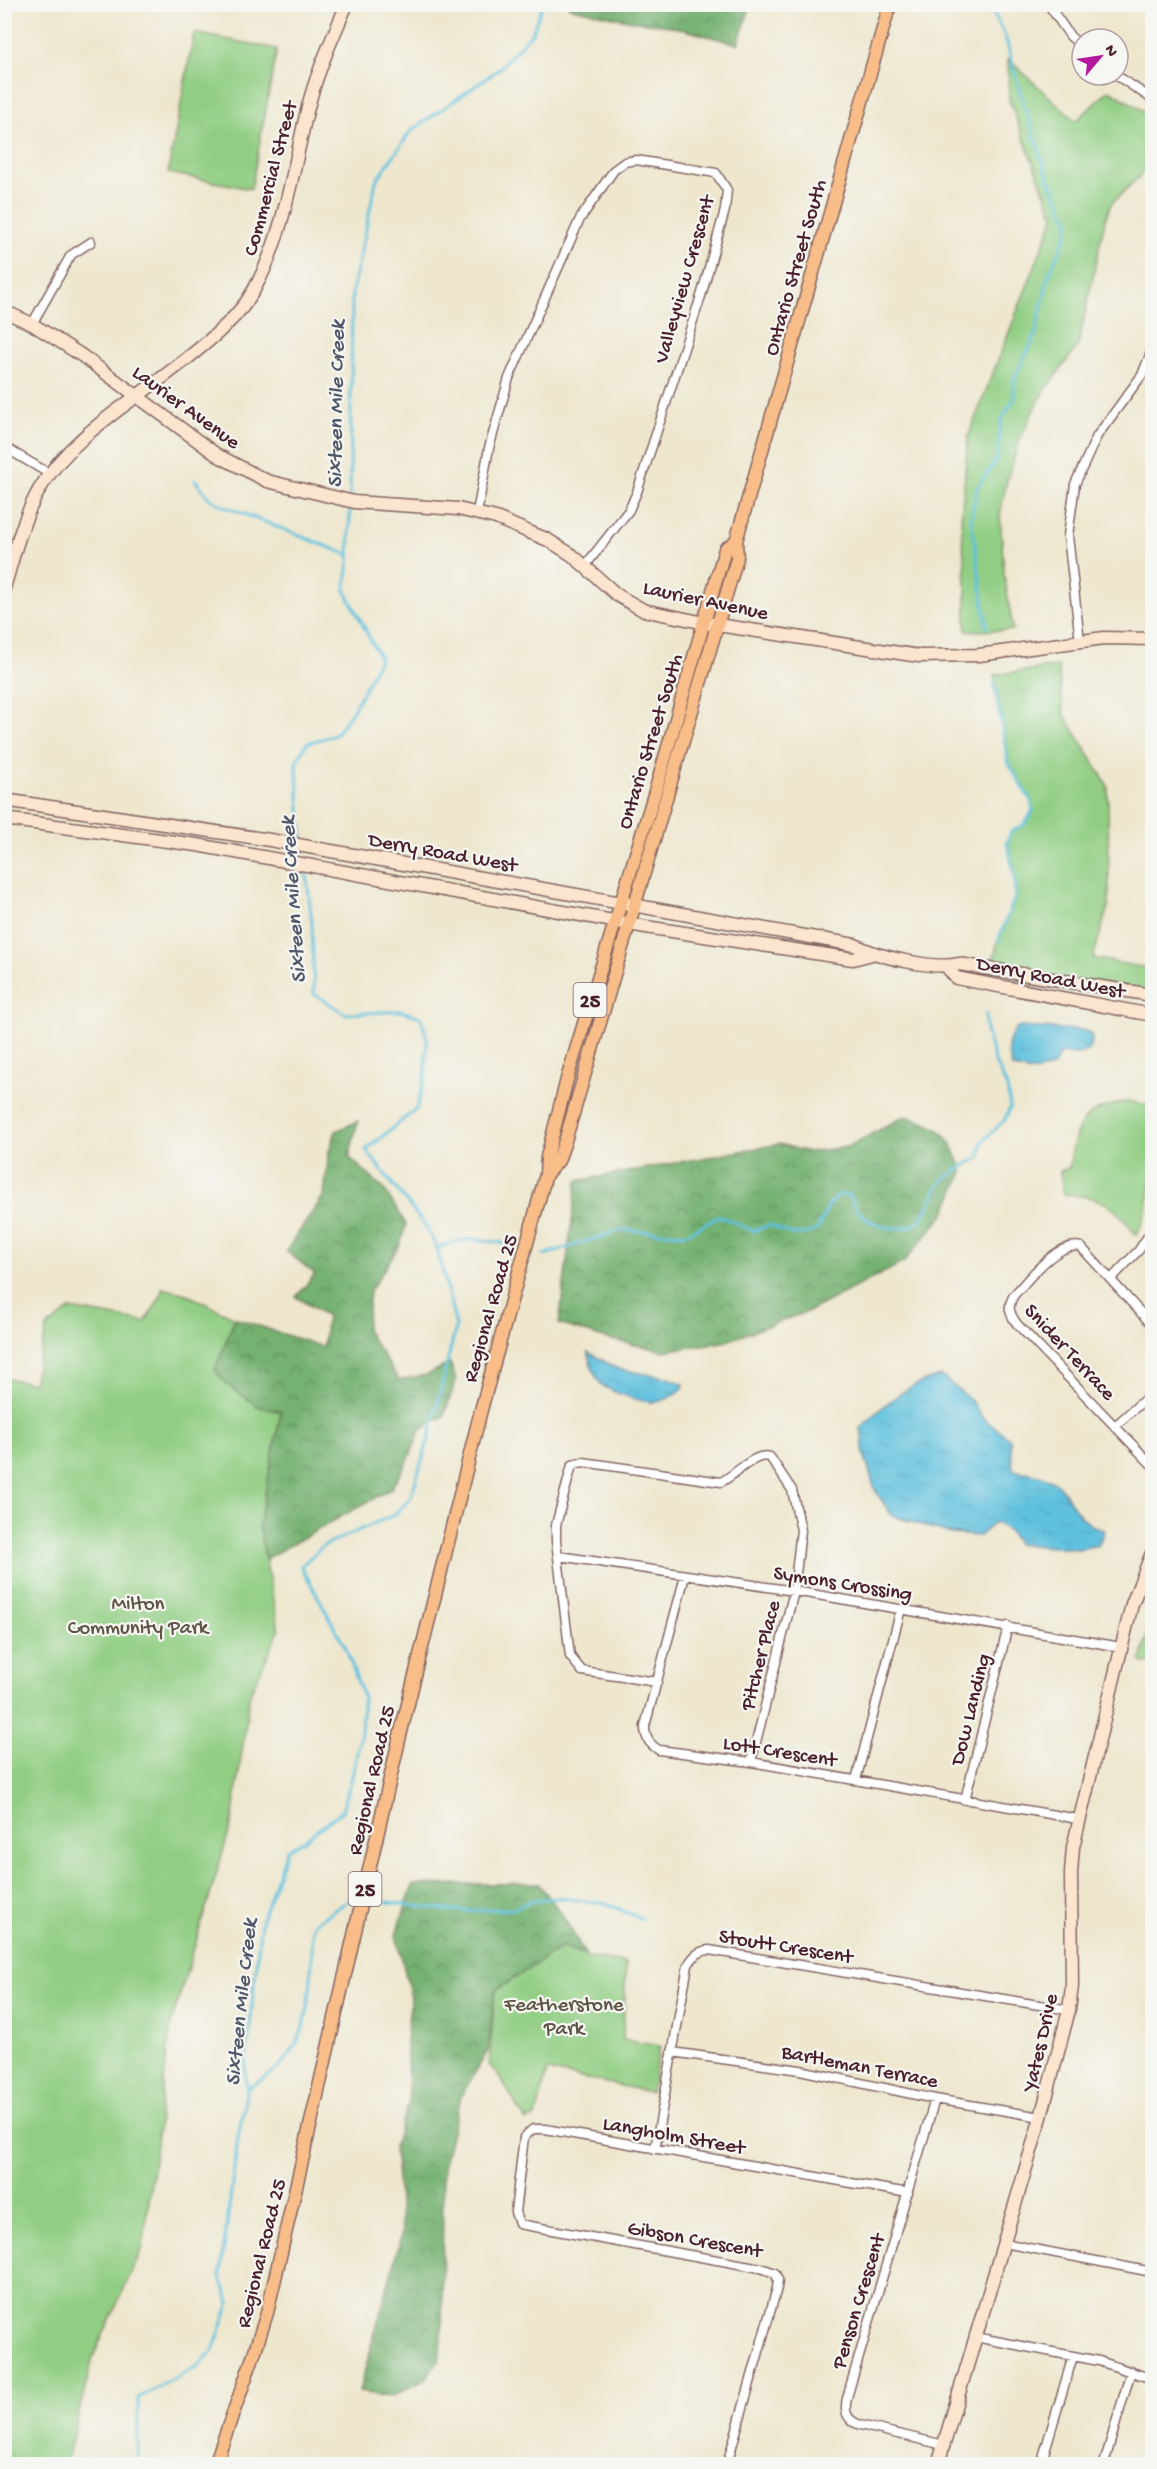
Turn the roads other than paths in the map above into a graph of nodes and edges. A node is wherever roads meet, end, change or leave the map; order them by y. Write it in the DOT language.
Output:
graph roads {
  1 [pos="347,4"];
  2 [pos="890,4"];
  3 [pos="1048,4"];
  4 [pos="1070,36"];
  5 [pos="1130,84"];
  6 [pos="1152,99"];
  7 [pos="91,242"];
  8 [pos="4,311"];
  9 [pos="32,324"];
  10 [pos="1152,350"];
  11 [pos="139,395"];
  12 [pos="4,447"];
  13 [pos="50,474"];
  14 [pos="477,513"];
  15 [pos="585,566"];
  16 [pos="4,588"];
  17 [pos="711,624"];
  18 [pos="1152,639"];
  19 [pos="1080,641"];
  20 [pos="4,800"];
  21 [pos="4,819"];
  22 [pos="620,902"];
  23 [pos="635,905"];
  24 [pos="614,921"];
  25 [pos="630,924"];
  26 [pos="872,954"];
  27 [pos="947,967"];
  28 [pos="1152,995"];
  29 [pos="1152,1015"];
  30 [pos="546,1174"];
  31 [pos="1152,1230"];
  32 [pos="1111,1279"];
  33 [pos="1152,1325"];
  34 [pos="1152,1393"];
  35 [pos="1116,1425"];
  36 [pos="1152,1465"];
  37 [pos="1152,1553"];
  38 [pos="559,1556"];
  39 [pos="685,1576"];
  40 [pos="794,1591"];
  41 [pos="901,1609"];
  42 [pos="1008,1626"];
  43 [pos="1121,1647"];
  44 [pos="657,1682"];
  45 [pos="751,1762"];
  46 [pos="856,1780"];
  47 [pos="965,1800"];
  48 [pos="1078,1819"];
  49 [pos="1069,2010"];
  50 [pos="672,2052"];
  51 [pos="935,2099"];
  52 [pos="1041,2117"];
  53 [pos="655,2149"];
  54 [pos="908,2193"];
  55 [pos="519,2224"];
  56 [pos="1004,2243"];
  57 [pos="1152,2272"];
  58 [pos="975,2337"];
  59 [pos="1073,2356"];
  60 [pos="1131,2371"];
  61 [pos="1152,2379"];
  62 [pos="944,2445"];
  63 [pos="215,2464"];
  64 [pos="727,2464"];
  65 [pos="938,2464"];
  66 [pos="1041,2464"];
  67 [pos="1104,2464"];
  1 -- 11 [label="street, Commercial Street"];
  2 -- 17 [label="main road, Ontario Street South"];
  3 -- 4 [label="street"];
  5 -- 6 [label="street"];
  7 -- 9 [label="street"];
  8 -- 9 [label="street, Laurier Avenue"];
  9 -- 11 [label="street, Laurier Avenue"];
  10 -- 19 [label="street"];
  11 -- 13 [label="street, Commercial Street"];
  11 -- 14 [label="street, Laurier Avenue"];
  12 -- 13 [label="street"];
  13 -- 16 [label="street, Commercial Street"];
  14 -- 15 [label="street, Laurier Avenue"];
  14 -- 15 [label="street, Valleyview Crescent"];
  15 -- 17 [label="street, Laurier Avenue"];
  17 -- 19 [label="street, Laurier Avenue"];
  17 -- 22 [label="main road, Ontario Street South"];
  17 -- 23 [label="main road, Ontario Street South"];
  18 -- 19 [label="street, Laurier Avenue"];
  20 -- 22 [label="street, Derry Road West"];
  21 -- 24 [label="street, Derry Road West"];
  22 -- 23 [label="street, Derry Road West"];
  22 -- 24 [label="main road, Ontario Street South / 25"];
  23 -- 25 [label="main road, Regional Road 25 / 25"];
  23 -- 26 [label="street, Derry Road West"];
  24 -- 25 [label="street, Derry Road West"];
  24 -- 30 [label="main road, Regional Road 25 / 25"];
  25 -- 26 [label="street, Derry Road West"];
  25 -- 30 [label="main road, Regional Road 25 / 25"];
  26 -- 27 [label="street, Derry Road West"];
  27 -- 28 [label="street, Derry Road West"];
  27 -- 29 [label="street, Derry Road West"];
  30 -- 63 [label="main road, Regional Road 25 / 25"];
  31 -- 32 [label="street"];
  32 -- 33 [label="street, Snider Terrace"];
  32 -- 35 [label="street, Snider Terrace"];
  34 -- 35 [label="street"];
  35 -- 36 [label="street, Snider Terrace"];
  37 -- 43 [label="street, Yates Drive"];
  38 -- 39 [label="street, Symons Crossing"];
  38 -- 40 [label="street, Pitcher Place"];
  38 -- 44 [label="street"];
  39 -- 40 [label="street, Symons Crossing"];
  39 -- 44 [label="street, Lott Crescent"];
  40 -- 41 [label="street, Symons Crossing"];
  40 -- 45 [label="street, Pitcher Place"];
  41 -- 42 [label="street, Symons Crossing"];
  41 -- 46 [label="street"];
  42 -- 43 [label="street, Symons Crossing"];
  42 -- 47 [label="street, Dow Landing"];
  43 -- 48 [label="street, Yates Drive"];
  44 -- 45 [label="street, Lott Crescent"];
  45 -- 46 [label="street, Lott Crescent"];
  46 -- 47 [label="street, Lott Crescent"];
  47 -- 48 [label="street, Lott Crescent"];
  48 -- 49 [label="street, Yates Drive"];
  49 -- 50 [label="street, Stoutt Crescent"];
  49 -- 52 [label="street, Yates Drive"];
  50 -- 51 [label="street, Bartleman Terrace"];
  50 -- 53 [label="street, Stoutt Crescent"];
  51 -- 52 [label="street, Bartleman Terrace"];
  51 -- 54 [label="street, Penson Crescent"];
  52 -- 56 [label="street, Yates Drive"];
  53 -- 54 [label="street, Langholm Street"];
  53 -- 55 [label="street, Langholm Street"];
  54 -- 62 [label="street, Penson Crescent"];
  55 -- 64 [label="street, Gibson Crescent"];
  56 -- 57 [label="street"];
  56 -- 58 [label="street, Yates Drive"];
  58 -- 59 [label="street"];
  58 -- 62 [label="street, Yates Drive"];
  59 -- 60 [label="street"];
  59 -- 66 [label="street"];
  60 -- 61 [label="street"];
  60 -- 67 [label="street"];
  62 -- 65 [label="street, Yates Drive"];
}
